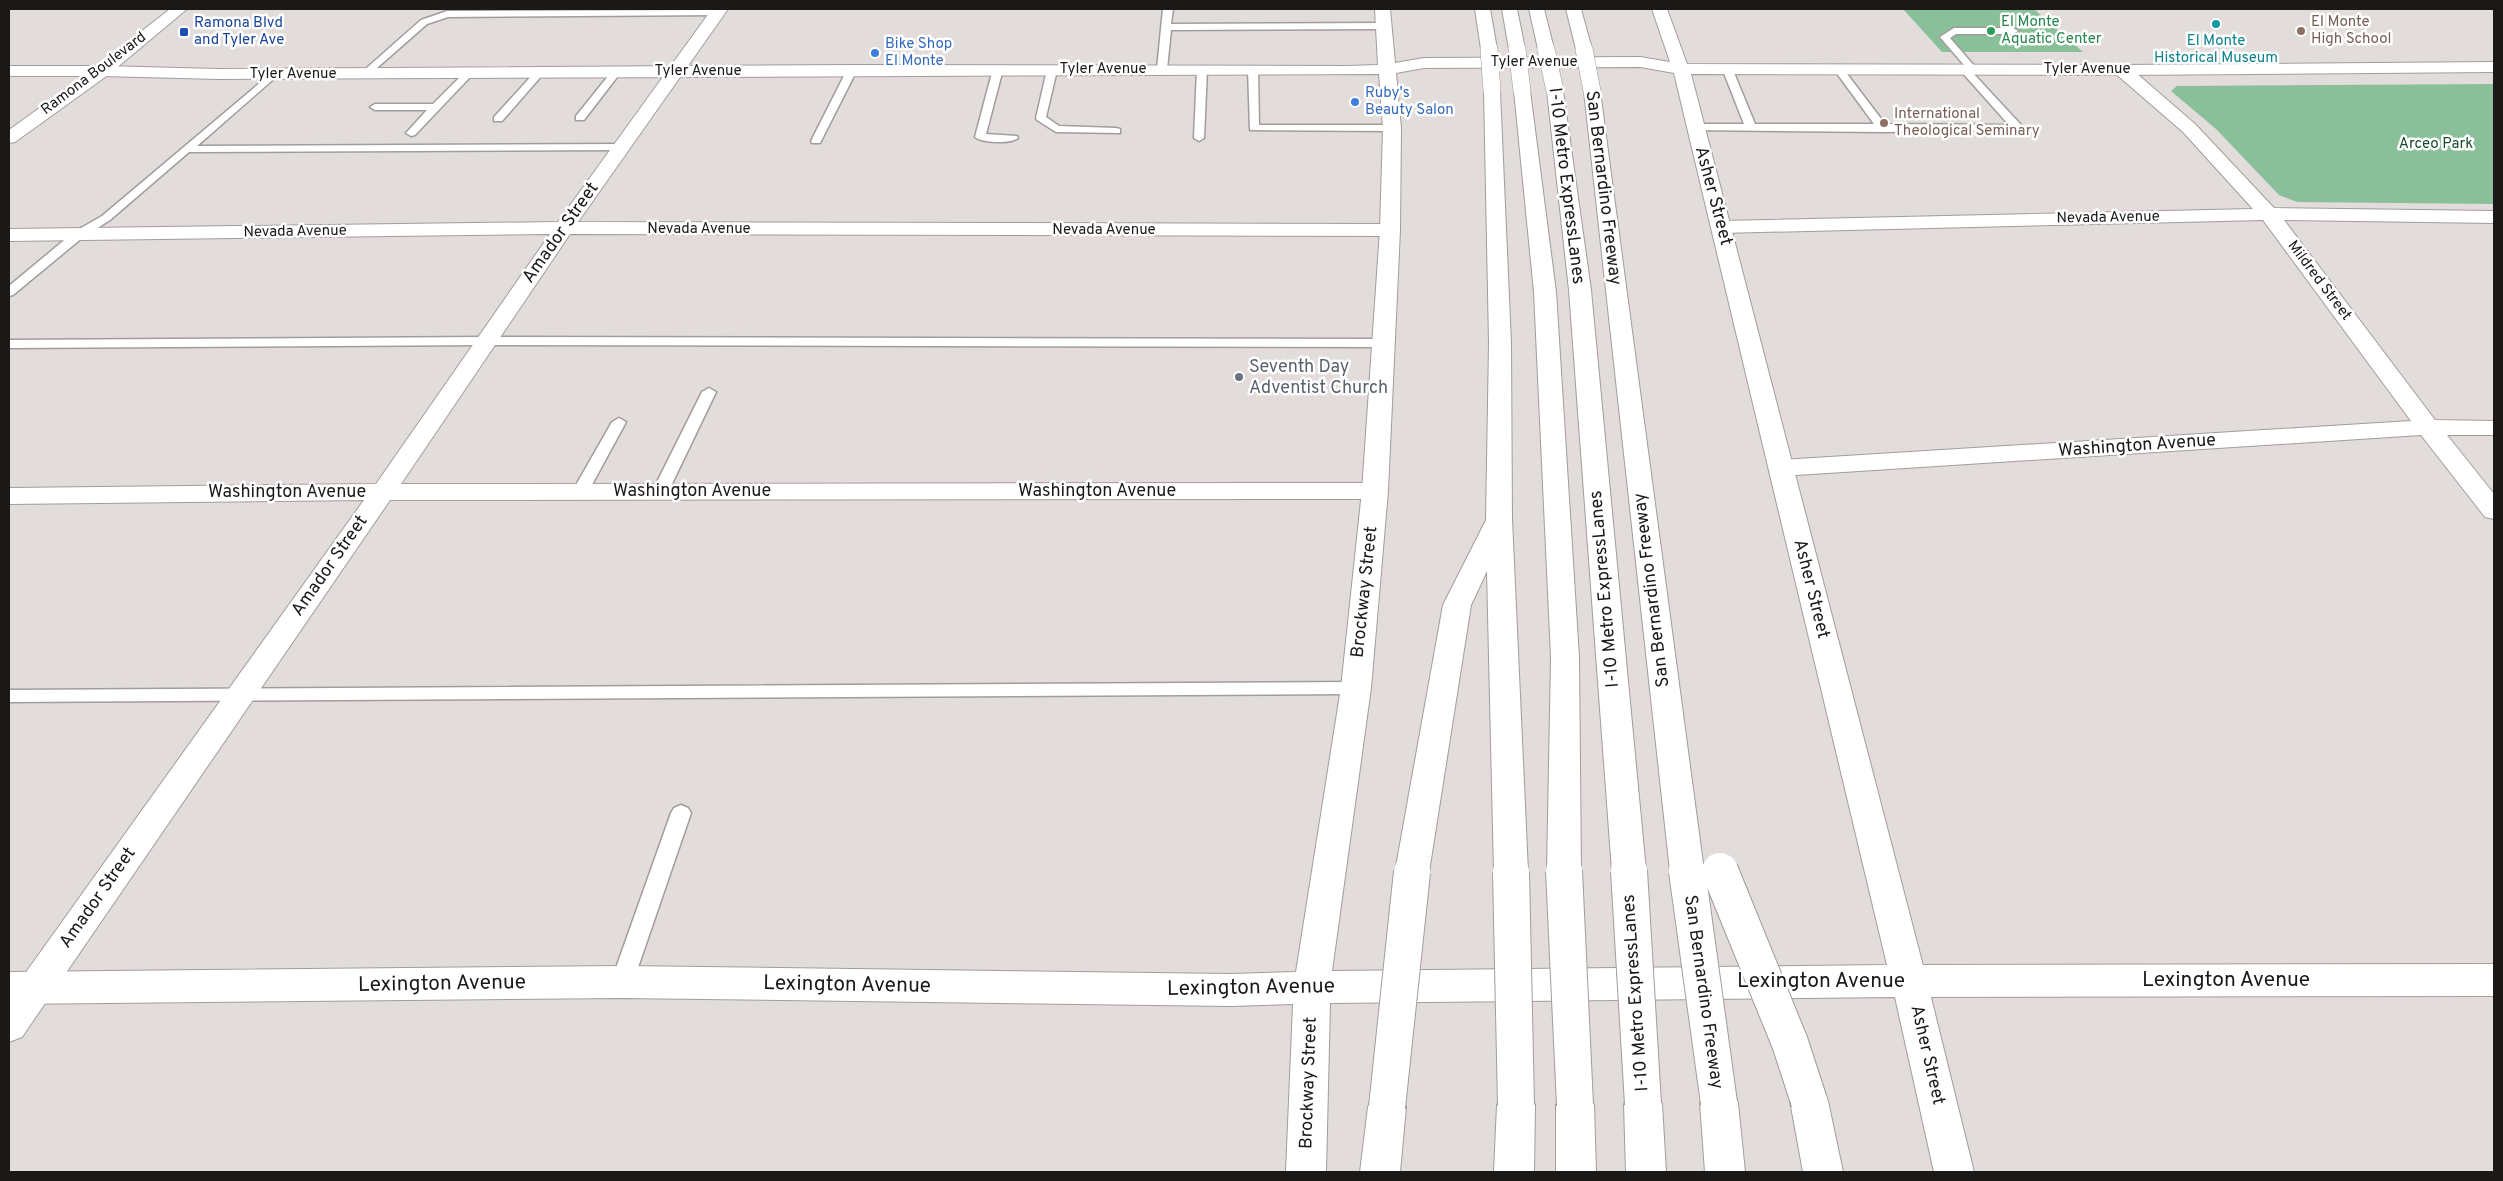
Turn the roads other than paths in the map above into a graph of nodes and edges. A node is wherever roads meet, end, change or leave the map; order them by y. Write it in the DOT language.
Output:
graph roads {
  1 [pos="179,9"];
  2 [pos="1168,9"];
  3 [pos="1482,9"];
  4 [pos="1509,9"];
  5 [pos="1536,9"];
  6 [pos="1658,9"];
  7 [pos="719,11"];
  8 [pos="1576,12"];
  9 [pos="1383,18"];
  10 [pos="1166,27"];
  11 [pos="2013,31"];
  12 [pos="2494,67"];
  13 [pos="1728,68"];
  14 [pos="1838,68"];
  15 [pos="1967,68"];
  16 [pos="1162,69"];
  17 [pos="1202,69"];
  18 [pos="1253,69"];
  19 [pos="1388,69"];
  20 [pos="1681,69"];
  21 [pos="852,70"];
  22 [pos="998,70"];
  23 [pos="1052,70"];
  24 [pos="2122,70"];
  25 [pos="9,71"];
  26 [pos="102,71"];
  27 [pos="616,72"];
  28 [pos="674,72"];
  29 [pos="366,73"];
  30 [pos="469,73"];
  31 [pos="539,73"];
  32 [pos="274,74"];
  33 [pos="1644,79"];
  34 [pos="1579,84"];
  35 [pos="374,107"];
  36 [pos="436,107"];
  37 [pos="580,118"];
  38 [pos="498,119"];
  39 [pos="1694,127"];
  40 [pos="1392,128"];
  41 [pos="1751,128"];
  42 [pos="1883,129"];
  43 [pos="1116,131"];
  44 [pos="411,133"];
  45 [pos="9,138"];
  46 [pos="1013,138"];
  47 [pos="1199,138"];
  48 [pos="816,141"];
  49 [pos="621,147"];
  50 [pos="187,149"];
  51 [pos="2269,214"];
  52 [pos="2494,217"];
  53 [pos="1721,227"];
  54 [pos="564,228"];
  55 [pos="1390,230"];
  56 [pos="9,235"];
  57 [pos="78,235"];
  58 [pos="9,292"];
  59 [pos="486,342"];
  60 [pos="1384,343"];
  61 [pos="9,344"];
  62 [pos="709,392"];
  63 [pos="619,422"];
  64 [pos="2428,427"];
  65 [pos="2494,428"];
  66 [pos="1781,468"];
  67 [pos="1375,491"];
  68 [pos="383,492"];
  69 [pos="580,492"];
  70 [pos="660,492"];
  71 [pos="9,496"];
  72 [pos="2494,511"];
  73 [pos="1498,520"];
  74 [pos="1356,688"];
  75 [pos="240,694"];
  76 [pos="9,696"];
  77 [pos="681,813"];
  78 [pos="1696,861"];
  79 [pos="2494,980"];
  80 [pos="1910,981"];
  81 [pos="622,982"];
  82 [pos="1312,986"];
  83 [pos="22,988"];
  84 [pos="9,1025"];
  85 [pos="1306,1172"];
  86 [pos="1380,1172"];
  87 [pos="1514,1172"];
  88 [pos="1576,1172"];
  89 [pos="1646,1172"];
  90 [pos="1724,1172"];
  91 [pos="1823,1172"];
  92 [pos="1954,1172"];
  1 -- 26 [label="main road, Ramona Boulevard"];
  2 -- 10 [label="lane"];
  3 -- 73 [label="main road, bridge"];
  4 -- 88 [label="main road, I-10 Metro ExpressLanes, bridge"];
  5 -- 34 [label="main road, I-10 Metro ExpressLanes, bridge"];
  6 -- 20 [label="main road, Asher Street"];
  7 -- 28 [label="main road, Amador Street"];
  7 -- 29 [label="lane"];
  8 -- 34 [label="main road, San Bernardino Freeway, bridge"];
  9 -- 10 [label="lane"];
  9 -- 19 [label="main road, Brockway Street"];
  10 -- 16 [label="lane"];
  11 -- 15 [label="lane"];
  12 -- 24 [label="main road, Tyler Avenue"];
  13 -- 14 [label="main road, Tyler Avenue"];
  13 -- 20 [label="main road, Tyler Avenue"];
  13 -- 41 [label="lane"];
  14 -- 15 [label="main road, Tyler Avenue"];
  14 -- 42 [label="lane"];
  15 -- 24 [label="main road, Tyler Avenue"];
  15 -- 42 [label="lane"];
  16 -- 17 [label="main road, Tyler Avenue"];
  16 -- 23 [label="main road, Tyler Avenue"];
  17 -- 18 [label="main road, Tyler Avenue"];
  17 -- 47 [label="lane"];
  18 -- 19 [label="main road, Tyler Avenue"];
  18 -- 40 [label="lane"];
  19 -- 20 [label="main road, Tyler Avenue"];
  19 -- 34 [label="main road, Tyler Avenue"];
  19 -- 40 [label="main road, Brockway Street"];
  20 -- 33 [label="main road, Tyler Avenue"];
  20 -- 39 [label="main road, Asher Street"];
  21 -- 22 [label="main road, Tyler Avenue"];
  21 -- 28 [label="main road, Tyler Avenue"];
  21 -- 48 [label="lane"];
  22 -- 23 [label="main road, Tyler Avenue"];
  22 -- 46 [label="lane"];
  23 -- 43 [label="lane"];
  24 -- 51 [label="main road, Mildred Street"];
  25 -- 26 [label="main road, Tyler Avenue"];
  26 -- 32 [label="main road, Tyler Avenue"];
  26 -- 45 [label="main road, Ramona Boulevard"];
  27 -- 28 [label="main road, Tyler Avenue"];
  27 -- 31 [label="main road, Tyler Avenue"];
  27 -- 37 [label="lane"];
  28 -- 49 [label="main road, Amador Street"];
  29 -- 30 [label="main road, Tyler Avenue"];
  29 -- 32 [label="main road, Tyler Avenue"];
  30 -- 31 [label="main road, Tyler Avenue"];
  30 -- 36 [label="lane"];
  31 -- 38 [label="lane"];
  32 -- 50 [label="lane"];
  34 -- 78 [label="main road, San Bernardino Freeway"];
  34 -- 89 [label="main road, I-10 Metro ExpressLanes, bridge"];
  35 -- 36 [label="lane"];
  36 -- 44 [label="lane"];
  39 -- 41 [label="lane"];
  39 -- 53 [label="main road, Asher Street"];
  40 -- 55 [label="main road, Brockway Street"];
  41 -- 42 [label="lane"];
  49 -- 50 [label="lane"];
  49 -- 54 [label="main road, Amador Street"];
  50 -- 57 [label="lane"];
  51 -- 52 [label="main road, Nevada Avenue"];
  51 -- 53 [label="main road, Nevada Avenue"];
  51 -- 64 [label="main road, Mildred Street"];
  53 -- 66 [label="main road, Asher Street"];
  54 -- 55 [label="main road, Nevada Avenue"];
  54 -- 57 [label="main road, Nevada Avenue"];
  54 -- 59 [label="main road, Amador Street"];
  55 -- 60 [label="main road, Brockway Street"];
  56 -- 57 [label="main road, Nevada Avenue"];
  57 -- 58 [label="lane"];
  59 -- 60 [label="lane"];
  59 -- 61 [label="lane"];
  59 -- 68 [label="main road, Amador Street"];
  60 -- 67 [label="main road, Brockway Street"];
  62 -- 70 [label="lane"];
  63 -- 69 [label="lane"];
  64 -- 65 [label="main road, Washington Avenue"];
  64 -- 66 [label="main road, Washington Avenue"];
  64 -- 72 [label="main road, Mildred Street"];
  66 -- 80 [label="main road, Asher Street"];
  67 -- 70 [label="main road, Washington Avenue"];
  67 -- 74 [label="main road, Brockway Street"];
  68 -- 69 [label="main road, Washington Avenue"];
  68 -- 71 [label="main road, Washington Avenue"];
  68 -- 75 [label="main road, Amador Street"];
  69 -- 70 [label="main road, Washington Avenue"];
  73 -- 86 [label="main road, bridge"];
  73 -- 87 [label="main road, bridge"];
  74 -- 75 [label="lane"];
  74 -- 82 [label="main road, Brockway Street"];
  75 -- 76 [label="lane"];
  75 -- 83 [label="main road, Amador Street"];
  77 -- 81 [label="lane"];
  78 -- 90 [label="main road, San Bernardino Freeway, bridge"];
  78 -- 91 [label="main road, bridge"];
  79 -- 80 [label="main road, Lexington Avenue"];
  80 -- 82 [label="main road, Lexington Avenue"];
  80 -- 92 [label="main road, Asher Street"];
  81 -- 82 [label="main road, Lexington Avenue"];
  81 -- 83 [label="main road, Lexington Avenue"];
  82 -- 85 [label="main road, Brockway Street"];
  83 -- 84 [label="main road, Amador Street"];
}
